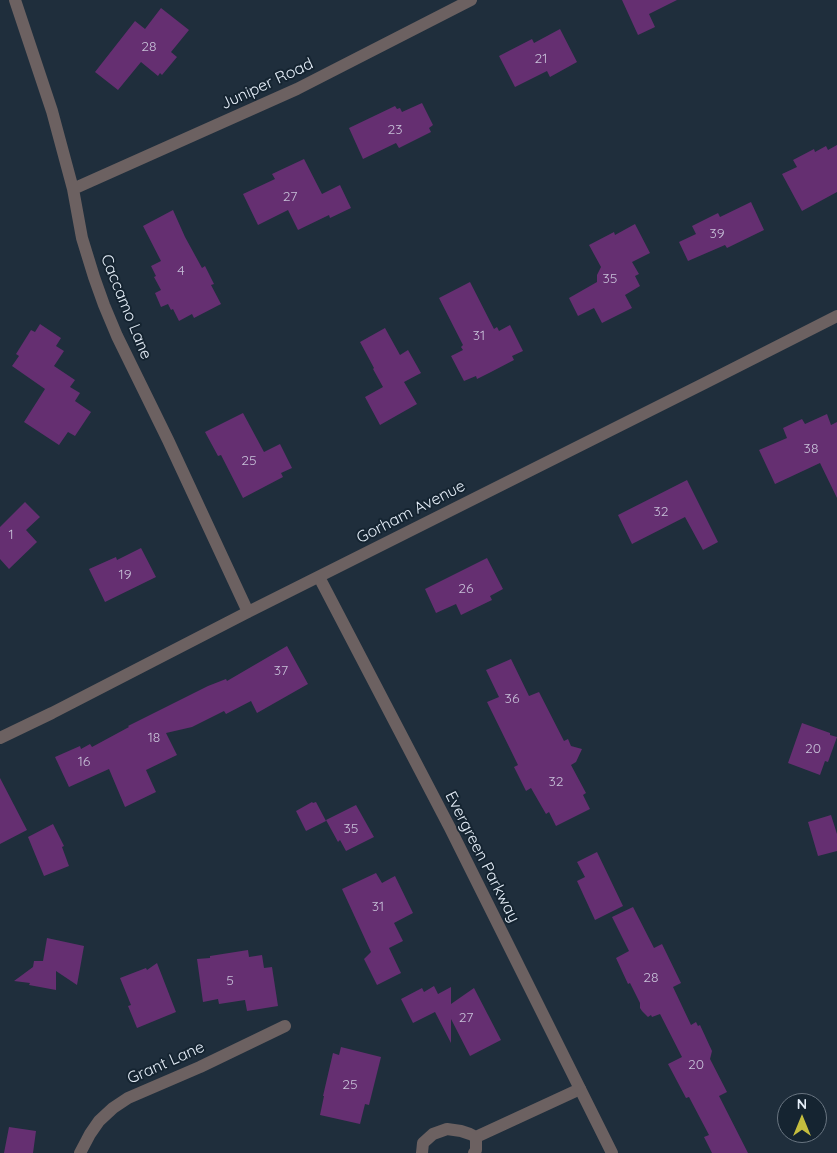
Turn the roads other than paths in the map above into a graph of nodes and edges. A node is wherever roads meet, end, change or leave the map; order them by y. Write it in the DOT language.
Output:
graph roads {
  1 [pos="15,0"];
  2 [pos="471,0"];
  3 [pos="73,189"];
  4 [pos="837,316"];
  5 [pos="318,577"];
  6 [pos="248,612"];
  7 [pos="0,738"];
  8 [pos="285,1026"];
  9 [pos="580,1089"];
  10 [pos="476,1137"];
  11 [pos="80,1153"];
  12 [pos="422,1153"];
  13 [pos="474,1153"];
  14 [pos="612,1153"];
  1 -- 3 [label="street, Caccamo Lane"];
  2 -- 3 [label="street, Juniper Road"];
  3 -- 6 [label="street, Caccamo Lane"];
  4 -- 5 [label="street, Gorham Avenue"];
  5 -- 6 [label="street, Gorham Avenue"];
  5 -- 9 [label="street, Evergreen Parkway"];
  6 -- 7 [label="street, Gorham Avenue"];
  8 -- 11 [label="street, Grant Lane"];
  9 -- 10 [label="street"];
  9 -- 14 [label="street, Evergreen Parkway"];
  10 -- 12 [label="street"];
  10 -- 13 [label="street"];
}
